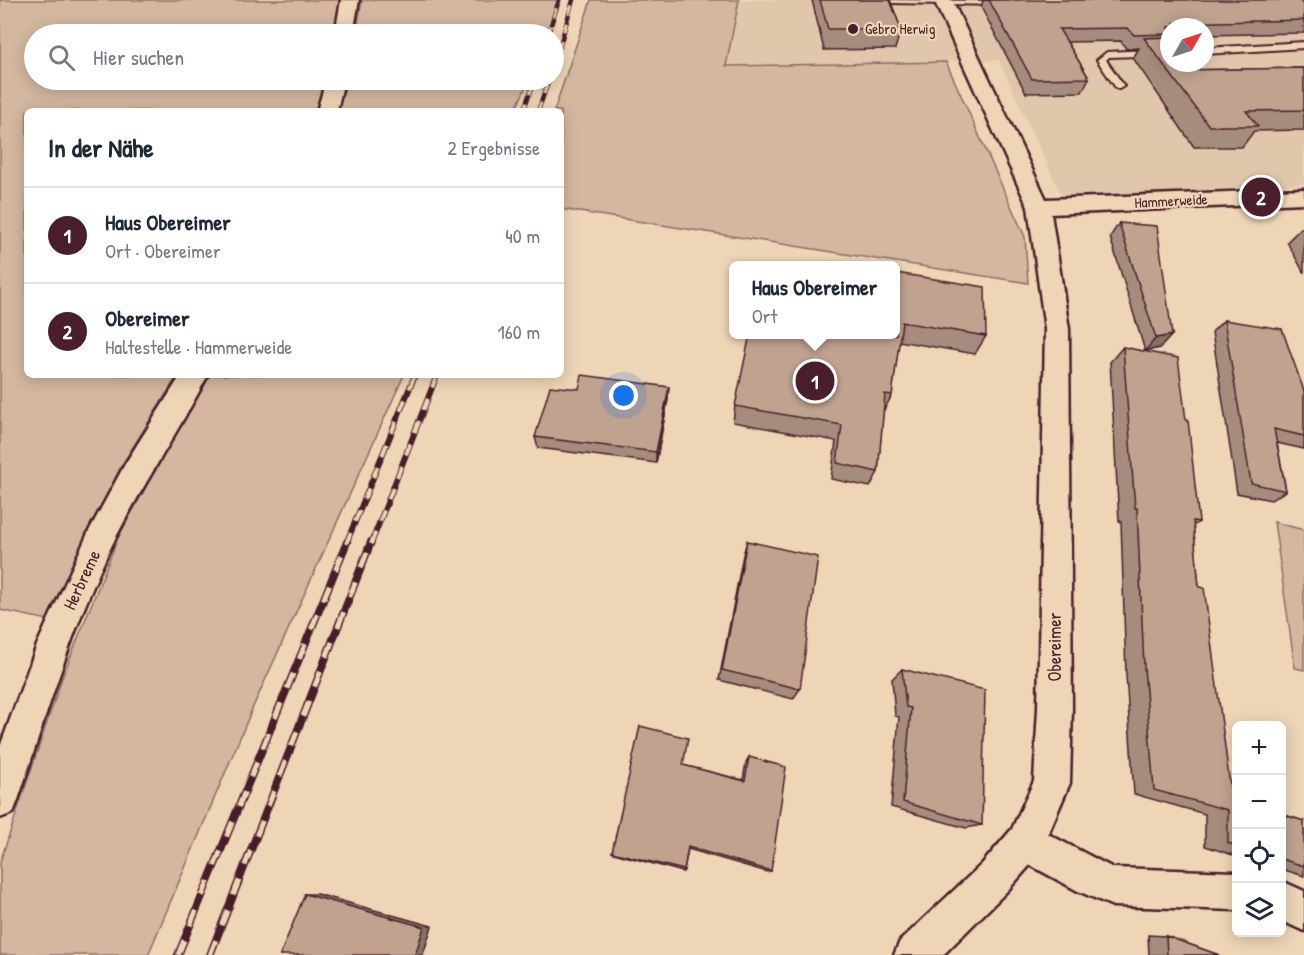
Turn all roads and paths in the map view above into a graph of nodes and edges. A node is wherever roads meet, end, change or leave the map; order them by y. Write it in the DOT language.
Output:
graph roads {
  1 [pos="350,0"];
  2 [pos="891,1"];
  3 [pos="944,1"];
  4 [pos="1007,4"];
  5 [pos="346,24"];
  6 [pos="1304,45"];
  7 [pos="1214,50"];
  8 [pos="1160,52"];
  9 [pos="1119,86"];
  10 [pos="332,90"];
  11 [pos="328,108"];
  12 [pos="1304,196"];
  13 [pos="1039,207"];
  14 [pos="193,378"];
  15 [pos="0,800"];
  16 [pos="1025,842"];
  17 [pos="1232,891"];
  18 [pos="1286,903"];
  19 [pos="1304,912"];
  20 [pos="914,955"];
  1 -- 5 [label="street"];
  2 -- 3 [label="lane"];
  3 -- 4 [label="lane"];
  3 -- 13 [label="street, Obereimer"];
  6 -- 7 [label="lane"];
  8 -- 9 [label="lane"];
  10 -- 11 [label="street"];
  12 -- 13 [label="street, Hammerweide"];
  13 -- 16 [label="street, Obereimer"];
  14 -- 15 [label="street, Herbreme"];
  16 -- 17 [label="street"];
  16 -- 20 [label="street, Obereimer"];
  18 -- 19 [label="street"];
}
